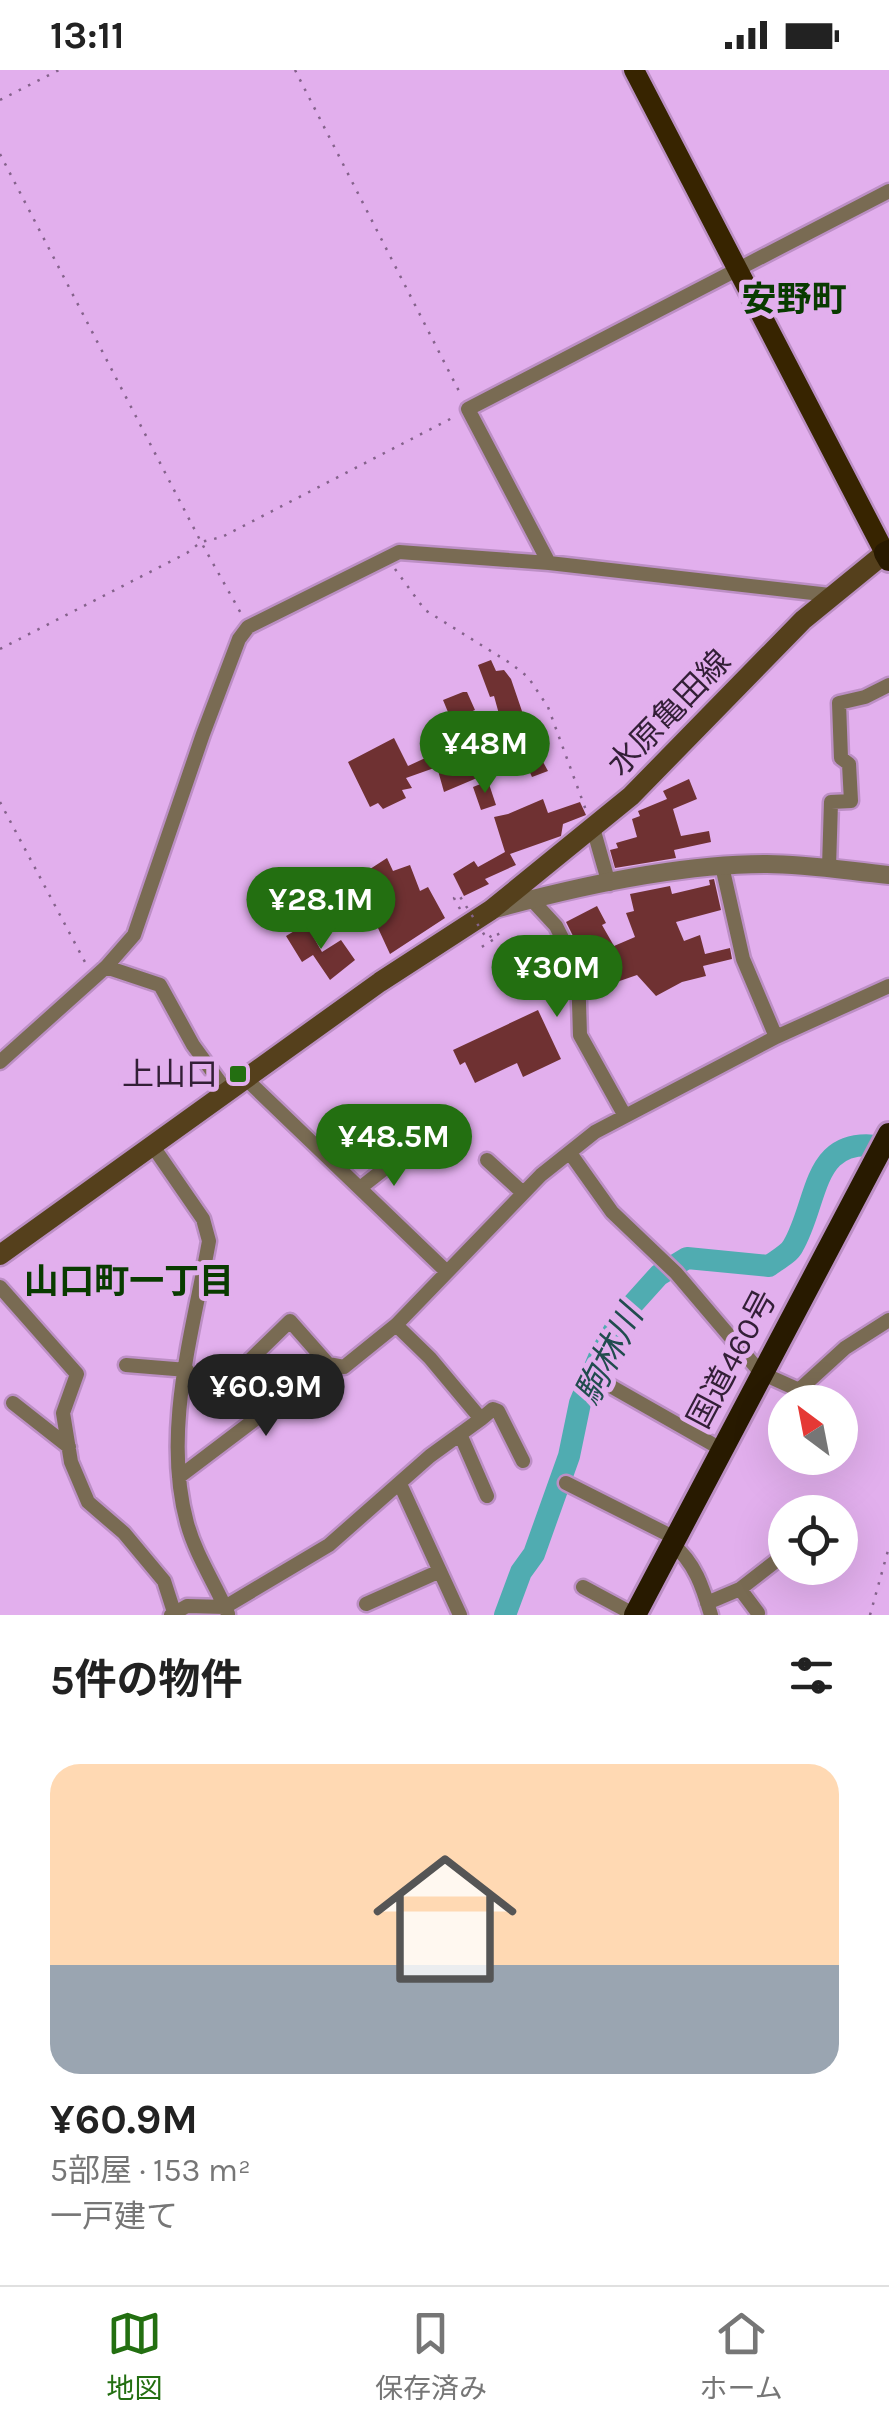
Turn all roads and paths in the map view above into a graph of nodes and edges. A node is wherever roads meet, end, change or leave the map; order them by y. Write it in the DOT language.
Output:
graph roads {
  1 [pos="59,70"];
  2 [pos="295,70"];
  3 [pos="634,70"];
  4 [pos="0,100"];
  5 [pos="0,154"];
  6 [pos="889,190"];
  7 [pos="737,272"];
  8 [pos="468,410"];
  9 [pos="201,542"];
  10 [pos="888,555"];
  11 [pos="387,556"];
  12 [pos="549,563"];
  13 [pos="830,594"];
  14 [pos="248,627"];
  15 [pos="0,650"];
  16 [pos="889,685"];
  17 [pos="0,802"];
  18 [pos="593,828"];
  19 [pos="722,866"];
  20 [pos="830,867"];
  21 [pos="889,875"];
  22 [pos="609,884"];
  23 [pos="531,900"];
  24 [pos="460,909"];
  25 [pos="490,910"];
  26 [pos="477,950"];
  27 [pos="99,971"];
  28 [pos="889,986"];
  29 [pos="776,1036"];
  30 [pos="0,1062"];
  31 [pos="246,1080"];
  32 [pos="228,1092"];
  33 [pos="625,1116"];
  34 [pos="889,1134"];
  35 [pos="152,1145"];
  36 [pos="570,1154"];
  37 [pos="402,1155"];
  38 [pos="487,1160"];
  39 [pos="360,1188"];
  40 [pos="523,1194"];
  41 [pos="0,1255"];
  42 [pos="448,1272"];
  43 [pos="0,1286"];
  44 [pos="889,1320"];
  45 [pos="396,1325"];
  46 [pos="250,1360"];
  47 [pos="328,1364"];
  48 [pos="126,1365"];
  49 [pos="187,1370"];
  50 [pos="761,1373"];
  51 [pos="598,1379"];
  52 [pos="13,1403"];
  53 [pos="481,1419"];
  54 [pos="460,1434"];
  55 [pos="68,1448"];
  56 [pos="722,1449"];
  57 [pos="523,1461"];
  58 [pos="179,1477"];
  59 [pos="566,1483"];
  60 [pos="400,1484"];
  61 [pos="486,1496"];
  62 [pos="673,1541"];
  63 [pos="889,1547"];
  64 [pos="768,1567"];
  65 [pos="440,1572"];
  66 [pos="583,1588"];
  67 [pos="740,1588"];
  68 [pos="366,1604"];
  69 [pos="709,1609"];
  70 [pos="227,1611"];
  71 [pos="758,1613"];
  72 [pos="173,1614"];
  73 [pos="460,1615"];
  74 [pos="635,1615"];
  75 [pos="870,1615"];
  1 -- 4 [label="path"];
  2 -- 8 [label="path"];
  3 -- 7 [label="main road"];
  5 -- 9 [label="path"];
  6 -- 7 [label="street"];
  7 -- 8 [label="street"];
  7 -- 10 [label="main road"];
  8 -- 9 [label="path"];
  8 -- 12 [label="street"];
  9 -- 14 [label="path"];
  9 -- 15 [label="path"];
  10 -- 13 [label="main road, 水原亀田線"];
  11 -- 12 [label="street"];
  11 -- 14 [label="street"];
  11 -- 18 [label="path"];
  12 -- 13 [label="street"];
  13 -- 18 [label="main road, 水原亀田線"];
  14 -- 27 [label="street"];
  16 -- 20 [label="street"];
  17 -- 27 [label="path"];
  18 -- 22 [label="street"];
  18 -- 25 [label="main road, 水原亀田線"];
  19 -- 20 [label="street"];
  19 -- 22 [label="street"];
  19 -- 29 [label="street"];
  20 -- 21 [label="street"];
  22 -- 23 [label="street"];
  23 -- 25 [label="street"];
  23 -- 33 [label="street"];
  24 -- 26 [label="path, bridge"];
  25 -- 31 [label="main road, 水原亀田線"];
  27 -- 30 [label="street"];
  27 -- 32 [label="street"];
  28 -- 29 [label="street"];
  29 -- 33 [label="street"];
  31 -- 32 [label="main road, 水原亀田線"];
  31 -- 39 [label="street"];
  32 -- 35 [label="main road, 水原亀田線"];
  33 -- 36 [label="street"];
  34 -- 50 [label="highway, 国道460号"];
  35 -- 41 [label="main road, 水原亀田線"];
  35 -- 49 [label="street"];
  36 -- 40 [label="street"];
  36 -- 50 [label="street"];
  37 -- 39 [label="street"];
  38 -- 40 [label="street"];
  39 -- 42 [label="street"];
  40 -- 42 [label="street"];
  42 -- 45 [label="street"];
  43 -- 55 [label="street"];
  44 -- 50 [label="street"];
  45 -- 47 [label="street"];
  45 -- 53 [label="street"];
  46 -- 47 [label="street"];
  47 -- 58 [label="street"];
  48 -- 49 [label="street"];
  49 -- 58 [label="street"];
  50 -- 56 [label="highway, 国道460号"];
  51 -- 56 [label="street"];
  52 -- 55 [label="street"];
  53 -- 54 [label="street"];
  53 -- 57 [label="street"];
  54 -- 60 [label="street"];
  54 -- 61 [label="street"];
  55 -- 72 [label="street"];
  56 -- 62 [label="highway, 国道460号"];
  58 -- 70 [label="street"];
  59 -- 62 [label="street"];
  60 -- 65 [label="street"];
  60 -- 70 [label="street"];
  62 -- 69 [label="street"];
  62 -- 74 [label="highway, 国道460号"];
  63 -- 75 [label="path"];
  64 -- 67 [label="street"];
  65 -- 68 [label="street"];
  65 -- 73 [label="street"];
  66 -- 74 [label="street"];
  67 -- 69 [label="street"];
  67 -- 71 [label="street"];
  70 -- 72 [label="street"];
}
